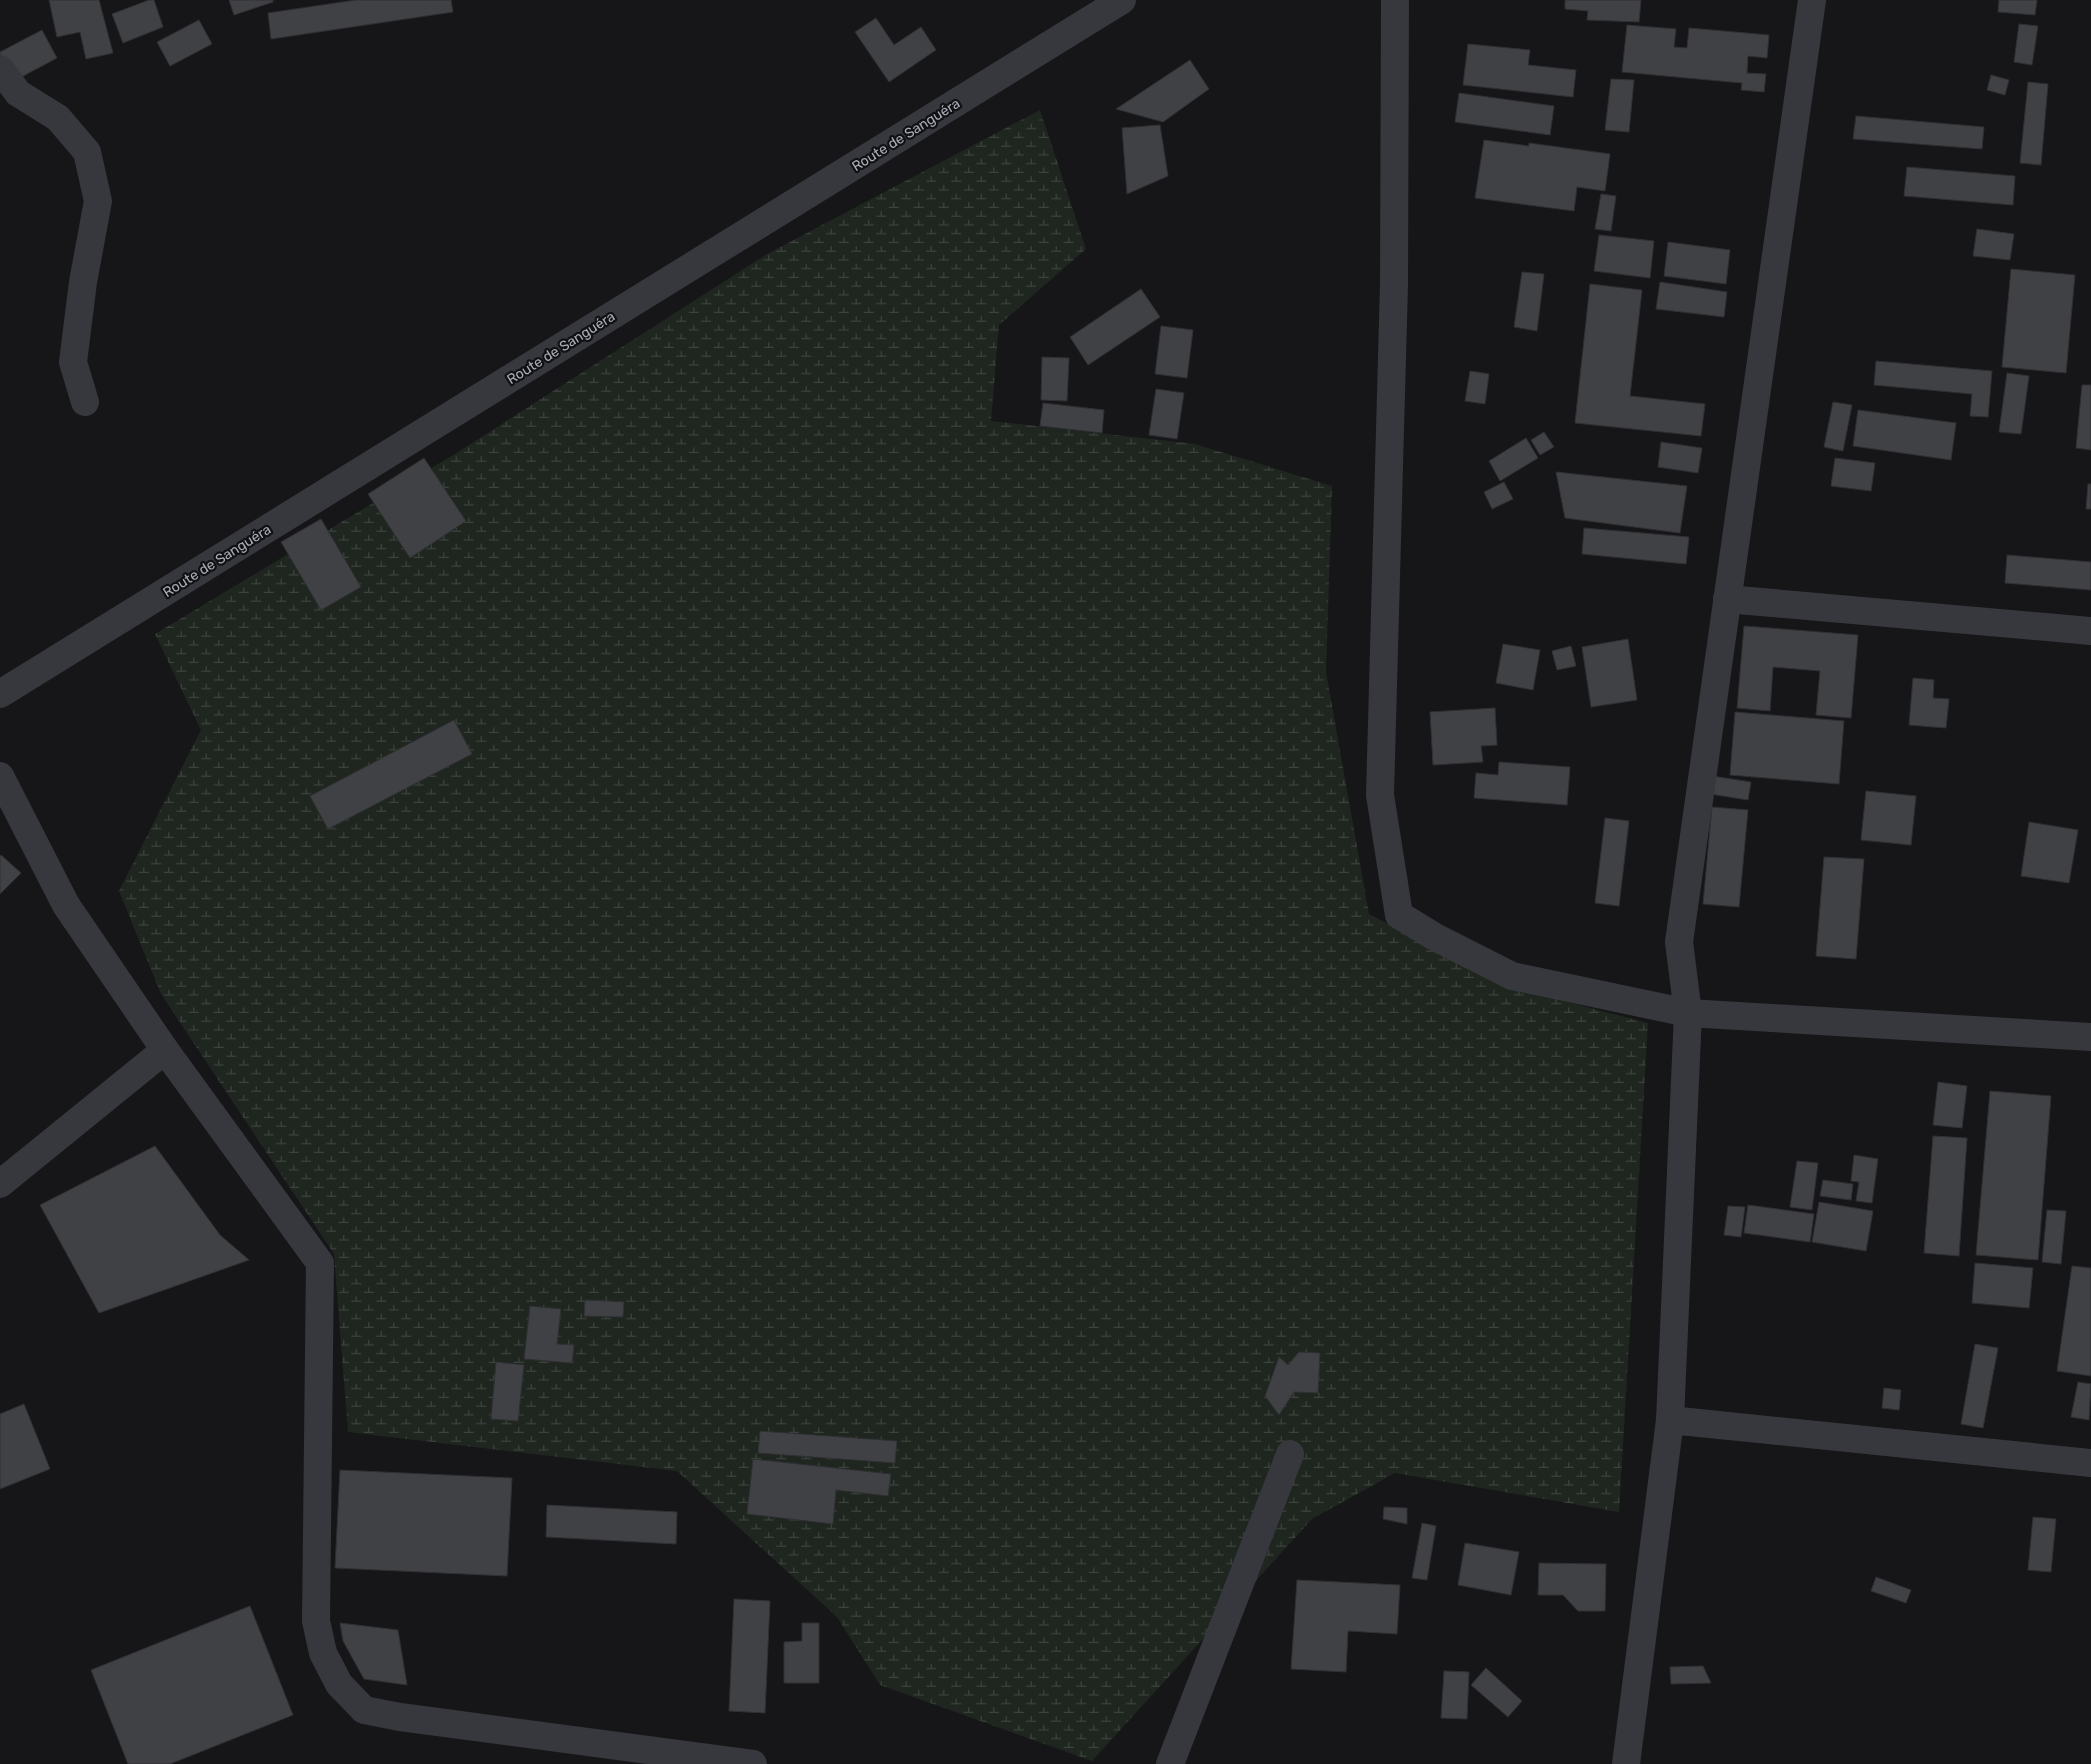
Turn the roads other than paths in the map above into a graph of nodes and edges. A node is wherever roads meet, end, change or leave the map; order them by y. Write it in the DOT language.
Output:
graph roads {
  1 [pos="1122,0"];
  2 [pos="1395,0"];
  3 [pos="1812,0"];
  4 [pos="0,69"];
  5 [pos="85,402"];
  6 [pos="1727,599"];
  7 [pos="2091,631"];
  8 [pos="0,694"];
  9 [pos="0,776"];
  10 [pos="1688,1013"];
  11 [pos="2091,1037"];
  12 [pos="165,1050"];
  13 [pos="0,1184"];
  14 [pos="1670,1420"];
  15 [pos="1290,1454"];
  16 [pos="2091,1463"];
  17 [pos="753,1764"];
  18 [pos="1170,1764"];
  19 [pos="1626,1764"];
  1 -- 8 [label="street, Route de Sanguéra"];
  2 -- 10 [label="street"];
  3 -- 6 [label="street"];
  4 -- 5 [label="street"];
  6 -- 7 [label="street"];
  6 -- 10 [label="street"];
  9 -- 12 [label="street"];
  10 -- 11 [label="street"];
  10 -- 14 [label="street"];
  12 -- 13 [label="street"];
  12 -- 17 [label="street"];
  14 -- 16 [label="street"];
  14 -- 19 [label="street"];
  15 -- 18 [label="street"];
}
